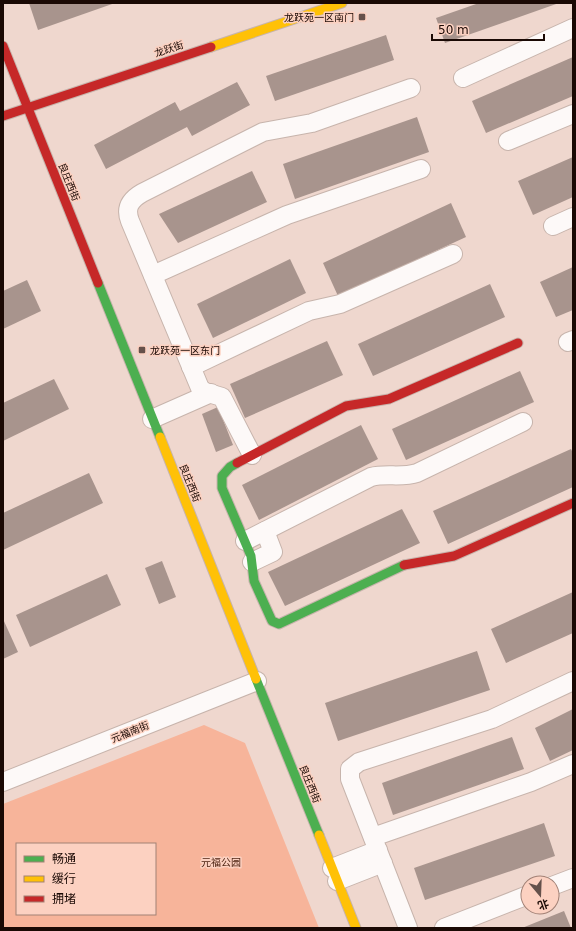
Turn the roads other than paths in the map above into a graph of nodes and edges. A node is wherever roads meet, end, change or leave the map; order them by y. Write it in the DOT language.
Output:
graph roads {
  1 [pos="342,3"];
  2 [pos="573,28"];
  3 [pos="3,46"];
  4 [pos="463,78"];
  5 [pos="411,88"];
  6 [pos="28,108"];
  7 [pos="573,114"];
  8 [pos="3,116"];
  9 [pos="508,142"];
  10 [pos="421,169"];
  11 [pos="573,217"];
  12 [pos="553,226"];
  13 [pos="452,254"];
  14 [pos="152,275"];
  15 [pos="518,343"];
  16 [pos="192,366"];
  17 [pos="206,390"];
  18 [pos="151,415"];
  19 [pos="523,422"];
  20 [pos="252,456"];
  21 [pos="573,503"];
  22 [pos="265,531"];
  23 [pos="245,541"];
  24 [pos="252,562"];
  25 [pos="573,681"];
  26 [pos="257,682"];
  27 [pos="573,764"];
  28 [pos="3,782"];
  29 [pos="378,850"];
  30 [pos="334,875"];
  31 [pos="573,878"];
  32 [pos="560,883"];
  33 [pos="520,898"];
  34 [pos="356,928"];
  35 [pos="408,928"];
  36 [pos="444,928"];
  1 -- 6 [label="street, 龙跃街"];
  2 -- 4 [label="street"];
  3 -- 6 [label="street, 良庄西街"];
  5 -- 14 [label="street"];
  6 -- 8 [label="street, 龙跃街"];
  6 -- 18 [label="street, 良庄西街"];
  7 -- 9 [label="street"];
  10 -- 14 [label="street"];
  11 -- 12 [label="street"];
  13 -- 16 [label="street"];
  14 -- 16 [label="street"];
  15 -- 20 [label="street"];
  16 -- 17 [label="street"];
  17 -- 18 [label="street"];
  17 -- 20 [label="street"];
  18 -- 26 [label="street, 良庄西街"];
  19 -- 22 [label="street"];
  20 -- 23 [label="street"];
  21 -- 24 [label="street"];
  22 -- 23 [label="street"];
  22 -- 24 [label="street"];
  23 -- 24 [label="street"];
  25 -- 29 [label="street"];
  26 -- 28 [label="street, 元福南街"];
  26 -- 30 [label="street, 良庄西街"];
  27 -- 29 [label="street"];
  29 -- 30 [label="street"];
  29 -- 35 [label="street"];
  30 -- 34 [label="street, 良庄西街"];
  31 -- 32 [label="street"];
  33 -- 36 [label="street"];
}
